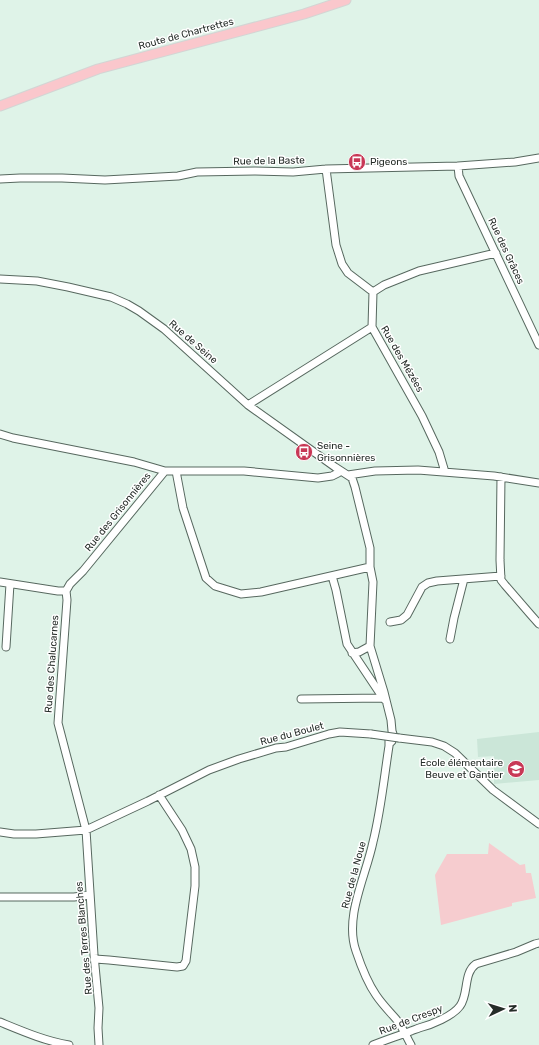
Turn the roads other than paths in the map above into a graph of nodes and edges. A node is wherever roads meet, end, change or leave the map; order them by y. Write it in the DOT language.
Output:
graph roads {
  1 [pos="346,0"];
  2 [pos="32,93"];
  3 [pos="0,102"];
  4 [pos="0,106"];
  5 [pos="539,158"];
  6 [pos="458,166"];
  7 [pos="326,169"];
  8 [pos="0,179"];
  9 [pos="496,253"];
  10 [pos="0,279"];
  11 [pos="373,292"];
  12 [pos="372,327"];
  13 [pos="539,345"];
  14 [pos="248,404"];
  15 [pos="0,434"];
  16 [pos="165,471"];
  17 [pos="176,471"];
  18 [pos="445,472"];
  19 [pos="344,473"];
  20 [pos="501,477"];
  21 [pos="539,483"];
  22 [pos="370,567"];
  23 [pos="332,576"];
  24 [pos="501,576"];
  25 [pos="464,579"];
  26 [pos="0,582"];
  27 [pos="10,584"];
  28 [pos="66,591"];
  29 [pos="390,622"];
  30 [pos="539,624"];
  31 [pos="450,639"];
  32 [pos="370,646"];
  33 [pos="6,647"];
  34 [pos="352,652"];
  35 [pos="301,699"];
  36 [pos="384,700"];
  37 [pos="159,795"];
  38 [pos="539,824"];
  39 [pos="86,830"];
  40 [pos="0,832"];
  41 [pos="90,895"];
  42 [pos="0,897"];
  43 [pos="539,943"];
  44 [pos="95,959"];
  45 [pos="0,1022"];
  46 [pos="405,1033"];
  47 [pos="69,1045"];
  48 [pos="99,1045"];
  49 [pos="373,1045"];
  50 [pos="410,1045"];
  1 -- 2 [label="main road, Route de Chartrettes"];
  2 -- 3 [label="main road, Route de Chartrettes"];
  2 -- 4 [label="main road, Route de Chartrettes"];
  5 -- 6 [label="street, Rue de la Baste"];
  6 -- 7 [label="street, Rue de la Baste"];
  6 -- 9 [label="street, Rue des Grâces"];
  7 -- 8 [label="street, Rue de la Baste"];
  7 -- 11 [label="street"];
  9 -- 11 [label="street"];
  9 -- 13 [label="street, Rue des Grâces"];
  10 -- 14 [label="street, Rue de Seine"];
  11 -- 12 [label="street, Rue des Mézées"];
  12 -- 14 [label="street"];
  12 -- 18 [label="street, Rue des Mézées"];
  14 -- 19 [label="street, Rue de Seine"];
  15 -- 16 [label="street"];
  16 -- 17 [label="street, Rue des Grisonnières"];
  16 -- 28 [label="street, Rue des Grisonnières"];
  17 -- 19 [label="street, Rue des Grisonnières"];
  17 -- 23 [label="street"];
  18 -- 19 [label="street, Rue des Grisonnières"];
  18 -- 20 [label="street, Rue des Grisonnières"];
  19 -- 22 [label="street, Rue de la Noue"];
  20 -- 21 [label="street, Rue des Grisonnières"];
  20 -- 24 [label="street"];
  22 -- 23 [label="street"];
  22 -- 32 [label="street, Rue de la Noue"];
  23 -- 34 [label="street, Rue de la Noue"];
  24 -- 25 [label="street"];
  24 -- 30 [label="street"];
  25 -- 29 [label="street"];
  25 -- 31 [label="street"];
  26 -- 27 [label="street"];
  27 -- 28 [label="street"];
  27 -- 33 [label="street"];
  28 -- 39 [label="street, Rue des Chalucarnes"];
  32 -- 34 [label="street"];
  32 -- 36 [label="street, Rue de la Noue"];
  34 -- 36 [label="street, Rue de la Noue"];
  35 -- 36 [label="street"];
  36 -- 46 [label="street, Rue de la Noue"];
  37 -- 38 [label="street, Rue du Boulet, bridge"];
  37 -- 39 [label="street, Rue du Boulet"];
  37 -- 44 [label="street"];
  39 -- 40 [label="street"];
  39 -- 41 [label="street, Rue des Terres Blanches"];
  41 -- 42 [label="street"];
  41 -- 44 [label="street, Rue des Terres Blanches"];
  43 -- 46 [label="street, Rue de Crespy"];
  44 -- 48 [label="street, Rue des Terres Blanches"];
  45 -- 47 [label="street"];
  46 -- 49 [label="street, Rue de Crespy"];
  46 -- 50 [label="street, Rue de la Noue"];
}
